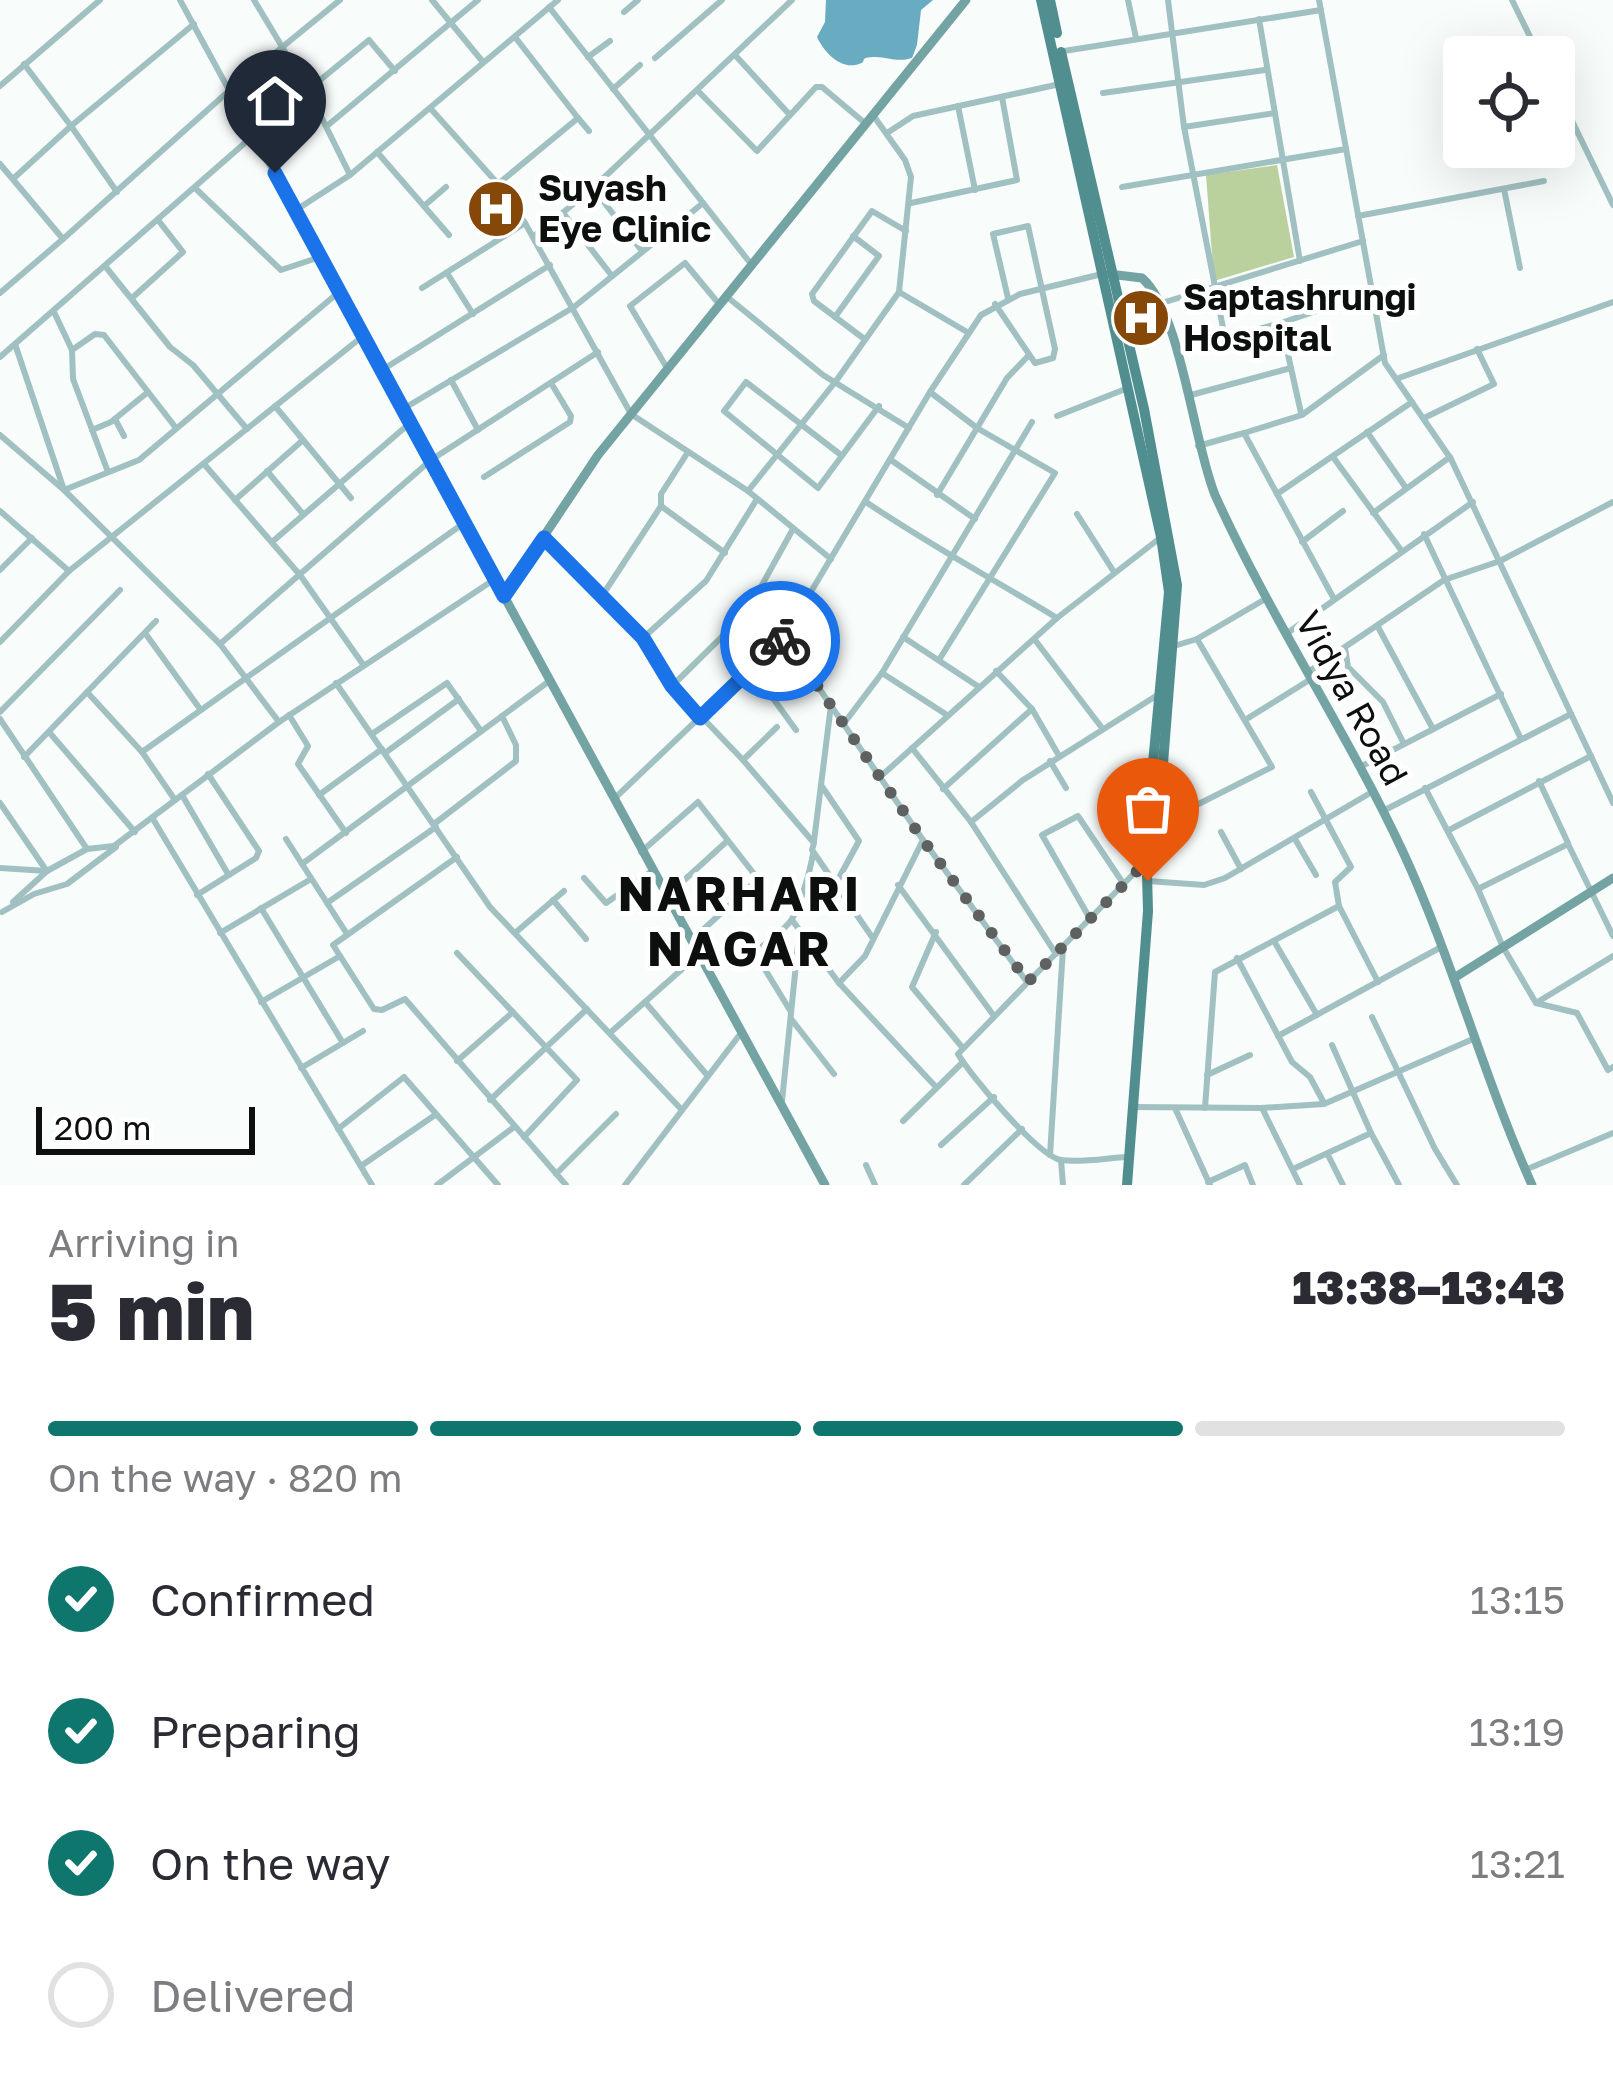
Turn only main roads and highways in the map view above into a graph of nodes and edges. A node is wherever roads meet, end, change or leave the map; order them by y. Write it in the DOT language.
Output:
graph roads {
  1 [pos="1045,0"];
  2 [pos="1058,52"];
  3 [pos="1107,274"];
  4 [pos="1166,535"];
  5 [pos="1127,1185"];
  1 -- 2 [label="main road"];
  2 -- 3 [label="main road"];
  2 -- 3 [label="main road"];
  3 -- 4 [label="main road"];
  3 -- 4 [label="main road"];
  4 -- 5 [label="main road"];
}
